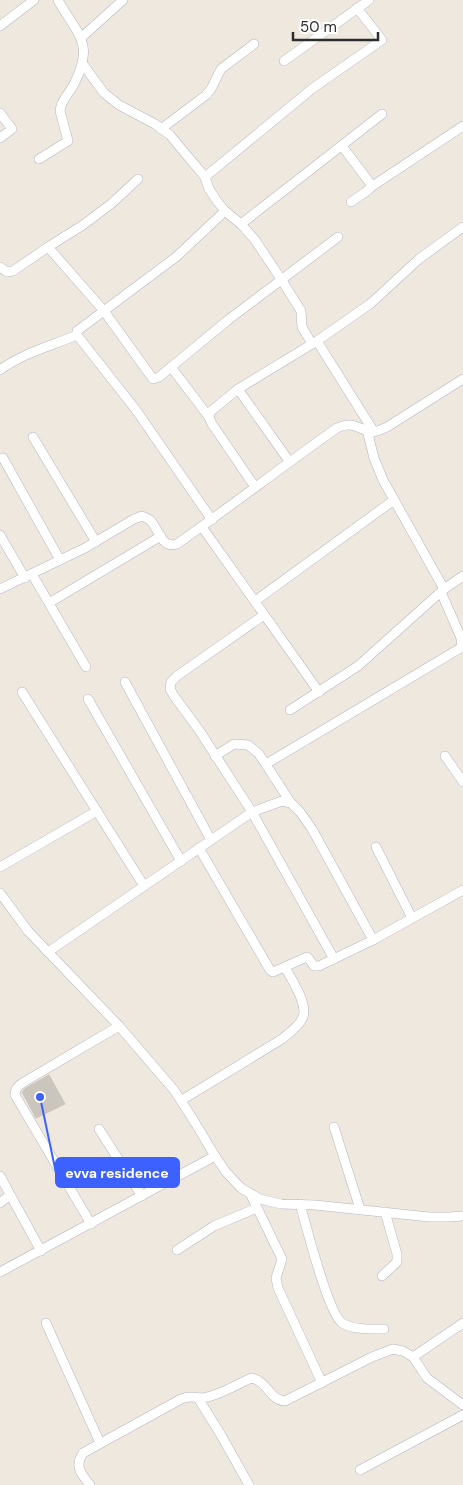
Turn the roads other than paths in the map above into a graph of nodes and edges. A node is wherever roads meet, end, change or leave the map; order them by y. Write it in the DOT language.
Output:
graph roads {
  1 [pos="34,0"];
  2 [pos="58,0"];
  3 [pos="123,0"];
  4 [pos="368,0"];
  5 [pos="357,8"];
  6 [pos="0,26"];
  7 [pos="82,37"];
  8 [pos="254,44"];
  9 [pos="284,61"];
  10 [pos="82,63"];
  11 [pos="0,113"];
  12 [pos="382,114"];
  13 [pos="463,126"];
  14 [pos="161,129"];
  15 [pos="0,138"];
  16 [pos="342,146"];
  17 [pos="39,159"];
  18 [pos="205,177"];
  19 [pos="138,179"];
  20 [pos="371,187"];
  21 [pos="351,202"];
  22 [pos="226,211"];
  23 [pos="241,224"];
  24 [pos="463,227"];
  25 [pos="338,237"];
  26 [pos="48,246"];
  27 [pos="0,267"];
  28 [pos="281,279"];
  29 [pos="104,311"];
  30 [pos="77,335"];
  31 [pos="314,343"];
  32 [pos="171,367"];
  33 [pos="0,370"];
  34 [pos="463,379"];
  35 [pos="238,389"];
  36 [pos="210,417"];
  37 [pos="371,431"];
  38 [pos="33,437"];
  39 [pos="3,458"];
  40 [pos="289,461"];
  41 [pos="255,487"];
  42 [pos="394,500"];
  43 [pos="212,520"];
  44 [pos="202,527"];
  45 [pos="0,535"];
  46 [pos="161,536"];
  47 [pos="96,542"];
  48 [pos="60,560"];
  49 [pos="28,576"];
  50 [pos="463,576"];
  51 [pos="0,589"];
  52 [pos="442,590"];
  53 [pos="254,602"];
  54 [pos="48,604"];
  55 [pos="264,615"];
  56 [pos="86,667"];
  57 [pos="124,682"];
  58 [pos="22,692"];
  59 [pos="319,692"];
  60 [pos="88,700"];
  61 [pos="290,710"];
  62 [pos="215,756"];
  63 [pos="445,756"];
  64 [pos="266,764"];
  65 [pos="463,782"];
  66 [pos="291,803"];
  67 [pos="97,811"];
  68 [pos="252,812"];
  69 [pos="211,840"];
  70 [pos="376,847"];
  71 [pos="200,848"];
  72 [pos="181,861"];
  73 [pos="0,868"];
  74 [pos="144,886"];
  75 [pos="463,890"];
  76 [pos="2,899"];
  77 [pos="412,918"];
  78 [pos="373,940"];
  79 [pos="48,952"];
  80 [pos="334,959"];
  81 [pos="285,967"];
  82 [pos="119,1026"];
  83 [pos="182,1100"];
  84 [pos="334,1127"];
  85 [pos="99,1129"];
  86 [pos="215,1156"];
  87 [pos="0,1176"];
  88 [pos="251,1194"];
  89 [pos="10,1195"];
  90 [pos="142,1196"];
  91 [pos="0,1203"];
  92 [pos="300,1204"];
  93 [pos="257,1208"];
  94 [pos="360,1209"];
  95 [pos="385,1212"];
  96 [pos="463,1216"];
  97 [pos="91,1224"];
  98 [pos="177,1250"];
  99 [pos="41,1251"];
  100 [pos="0,1272"];
  101 [pos="382,1276"];
  102 [pos="46,1323"];
  103 [pos="463,1323"];
  104 [pos="384,1329"];
  105 [pos="413,1357"];
  106 [pos="322,1383"];
  107 [pos="198,1398"];
  108 [pos="463,1404"];
  109 [pos="463,1415"];
  110 [pos="100,1443"];
  111 [pos="360,1470"];
  112 [pos="90,1485"];
  113 [pos="249,1485"];
  1 -- 6 [label="street"];
  2 -- 7 [label="street"];
  3 -- 7 [label="street"];
  4 -- 5 [label="street"];
  5 -- 9 [label="street"];
  5 -- 18 [label="street"];
  7 -- 10 [label="street"];
  8 -- 14 [label="street"];
  10 -- 14 [label="street"];
  10 -- 17 [label="street"];
  11 -- 15 [label="street"];
  12 -- 16 [label="street"];
  13 -- 20 [label="street"];
  14 -- 18 [label="street"];
  16 -- 20 [label="street"];
  16 -- 23 [label="street"];
  18 -- 22 [label="street"];
  19 -- 26 [label="street"];
  20 -- 21 [label="street"];
  22 -- 23 [label="street"];
  22 -- 29 [label="street"];
  23 -- 28 [label="street"];
  24 -- 31 [label="street"];
  25 -- 28 [label="street"];
  26 -- 27 [label="street"];
  26 -- 29 [label="street"];
  28 -- 31 [label="street"];
  28 -- 32 [label="street"];
  29 -- 30 [label="street"];
  29 -- 32 [label="street"];
  30 -- 33 [label="street"];
  30 -- 43 [label="street"];
  31 -- 35 [label="street"];
  31 -- 37 [label="street"];
  32 -- 36 [label="street"];
  34 -- 37 [label="street"];
  35 -- 36 [label="street"];
  35 -- 40 [label="street"];
  36 -- 41 [label="street"];
  37 -- 40 [label="street"];
  37 -- 42 [label="street"];
  38 -- 47 [label="street"];
  39 -- 48 [label="street"];
  40 -- 41 [label="street"];
  41 -- 43 [label="street"];
  42 -- 52 [label="street"];
  42 -- 53 [label="street"];
  43 -- 44 [label="street"];
  44 -- 46 [label="street"];
  44 -- 53 [label="street"];
  45 -- 49 [label="street"];
  46 -- 47 [label="street"];
  46 -- 54 [label="street"];
  47 -- 48 [label="street"];
  48 -- 49 [label="street"];
  49 -- 51 [label="street"];
  49 -- 54 [label="street"];
  50 -- 52 [label="street"];
  52 -- 59 [label="street"];
  52 -- 64 [label="street"];
  53 -- 55 [label="street"];
  54 -- 56 [label="street"];
  55 -- 59 [label="street"];
  55 -- 62 [label="street"];
  57 -- 69 [label="street"];
  58 -- 67 [label="street"];
  59 -- 61 [label="street"];
  60 -- 72 [label="street"];
  62 -- 64 [label="street"];
  62 -- 68 [label="street"];
  63 -- 65 [label="street"];
  64 -- 66 [label="street"];
  66 -- 68 [label="street"];
  66 -- 78 [label="street"];
  67 -- 73 [label="street"];
  67 -- 74 [label="street"];
  68 -- 69 [label="street"];
  68 -- 80 [label="street"];
  69 -- 71 [label="street"];
  70 -- 77 [label="street"];
  71 -- 72 [label="street"];
  71 -- 81 [label="street"];
  72 -- 74 [label="street"];
  74 -- 79 [label="street"];
  75 -- 77 [label="street"];
  76 -- 79 [label="street"];
  77 -- 78 [label="street"];
  78 -- 80 [label="street"];
  79 -- 82 [label="street"];
  80 -- 81 [label="street"];
  81 -- 83 [label="street"];
  82 -- 83 [label="street"];
  82 -- 97 [label="street"];
  83 -- 86 [label="street"];
  84 -- 94 [label="street"];
  85 -- 90 [label="street"];
  86 -- 88 [label="street"];
  86 -- 90 [label="street"];
  87 -- 89 [label="street"];
  88 -- 92 [label="street"];
  88 -- 93 [label="street"];
  89 -- 91 [label="street"];
  89 -- 99 [label="street"];
  90 -- 97 [label="street"];
  92 -- 94 [label="street"];
  92 -- 104 [label="street"];
  93 -- 98 [label="street"];
  93 -- 106 [label="street"];
  94 -- 95 [label="street"];
  95 -- 96 [label="street"];
  95 -- 101 [label="street"];
  97 -- 99 [label="street"];
  99 -- 100 [label="street"];
  102 -- 110 [label="street"];
  103 -- 105 [label="street"];
  105 -- 106 [label="street"];
  105 -- 108 [label="street"];
  106 -- 107 [label="street"];
  107 -- 110 [label="street"];
  107 -- 113 [label="street"];
  109 -- 111 [label="street"];
  110 -- 112 [label="street"];
}
